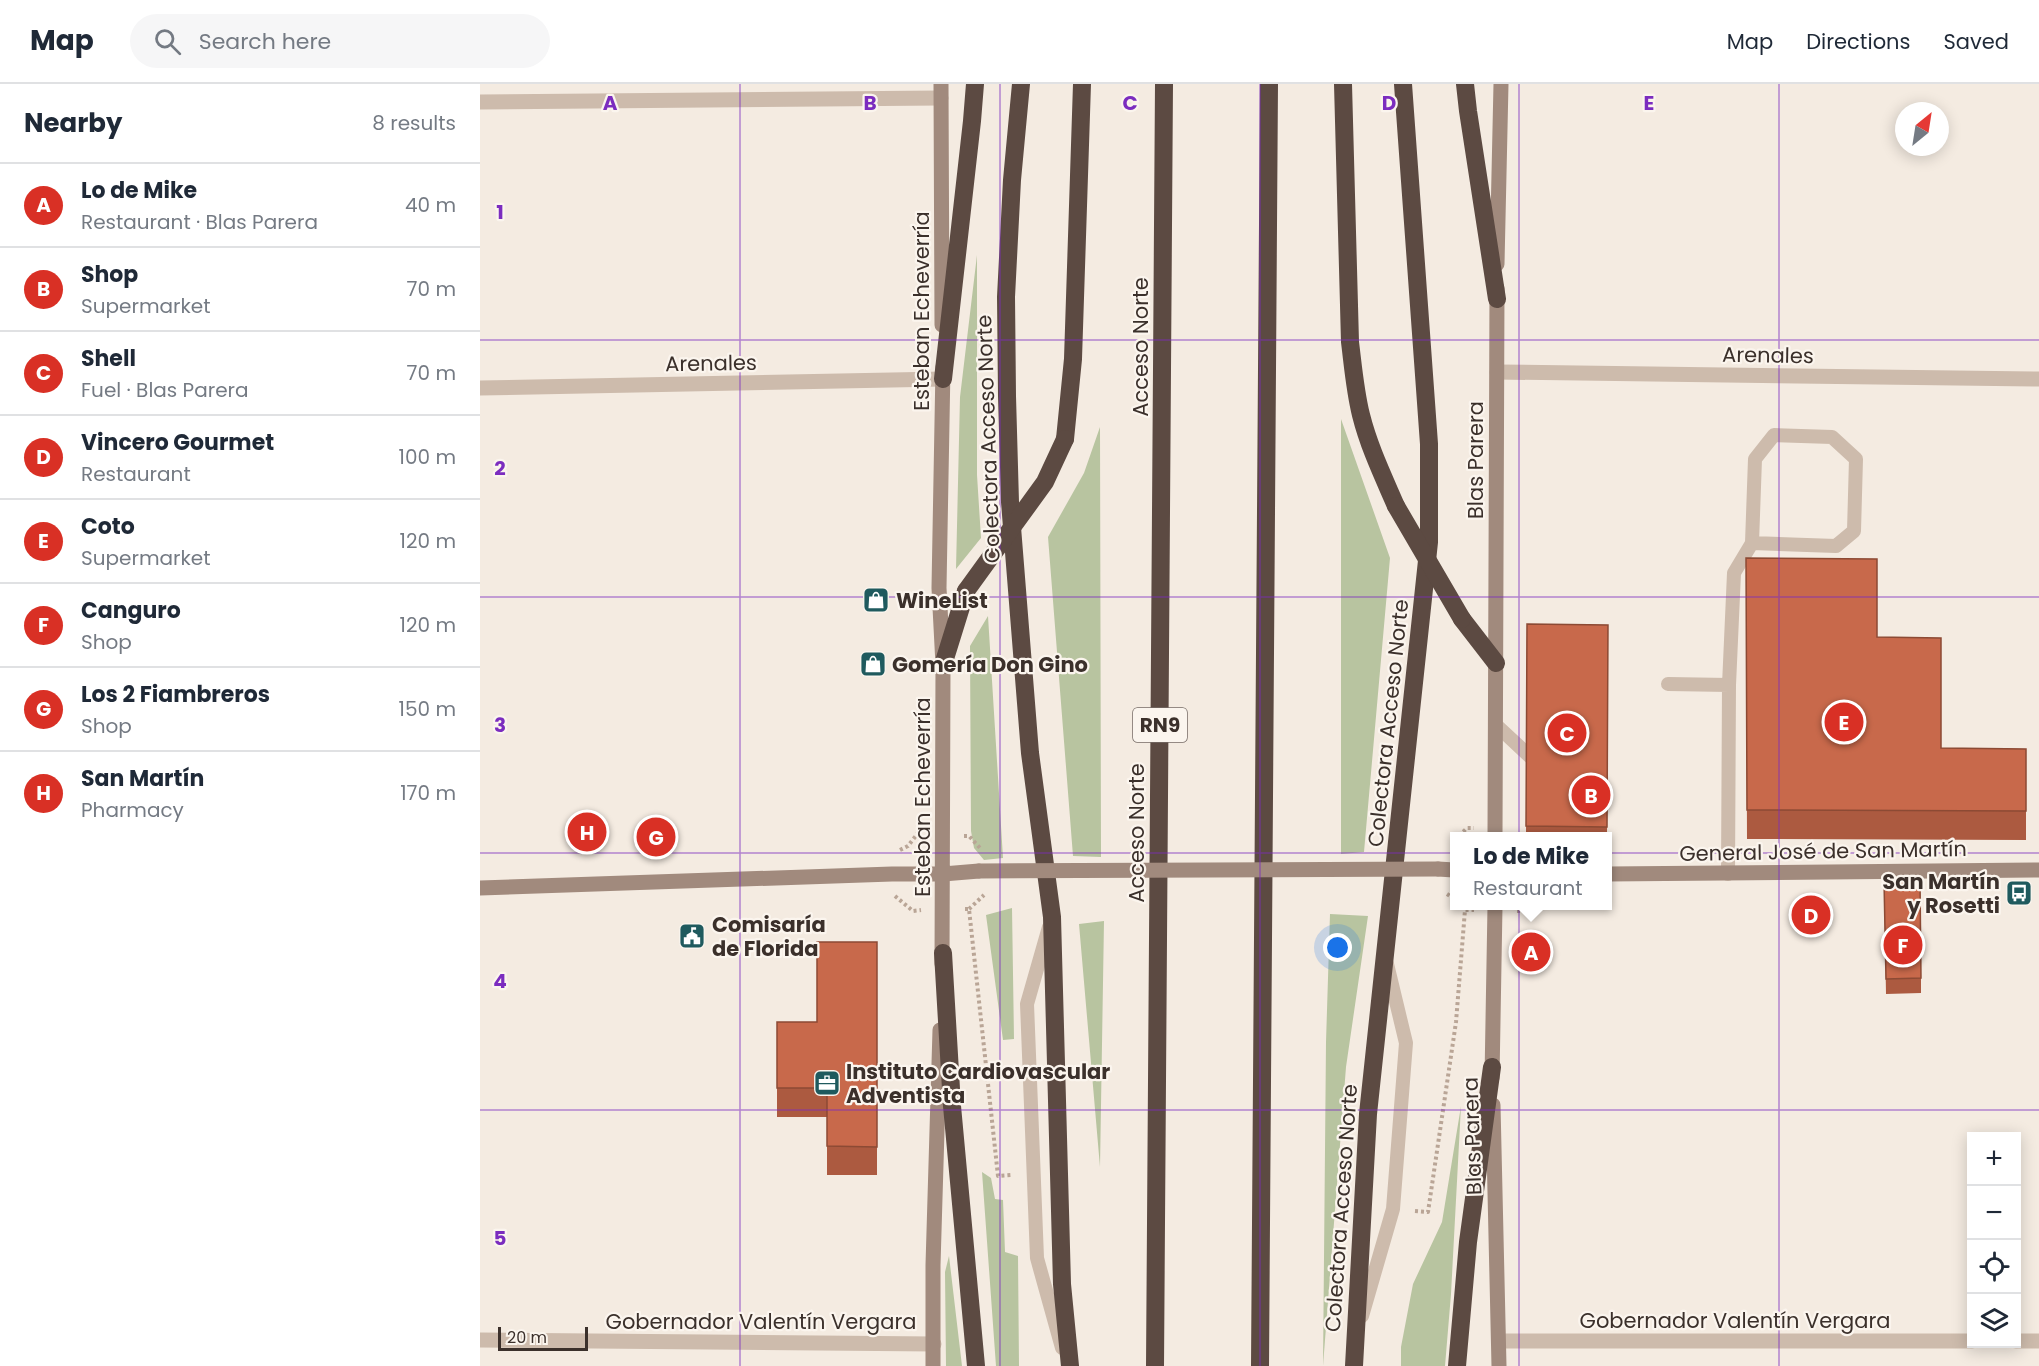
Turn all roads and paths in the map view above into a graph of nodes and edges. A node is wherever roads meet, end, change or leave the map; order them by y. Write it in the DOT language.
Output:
graph roads {
  1 [pos="975,84"];
  2 [pos="1021,84"];
  3 [pos="1082,84"];
  4 [pos="1164,84"];
  5 [pos="1269,84"];
  6 [pos="1343,84"];
  7 [pos="1403,84"];
  8 [pos="1465,84"];
  9 [pos="1501,84"];
  10 [pos="941,91"];
  11 [pos="480,102"];
  12 [pos="1497,299"];
  13 [pos="1497,372"];
  14 [pos="943,379"];
  15 [pos="2039,379"];
  16 [pos="480,388"];
  17 [pos="1752,543"];
  18 [pos="1496,663"];
  19 [pos="943,665"];
  20 [pos="1668,684"];
  21 [pos="1729,685"];
  22 [pos="1496,724"];
  23 [pos="1550,776"];
  24 [pos="1495,832"];
  25 [pos="1450,870"];
  26 [pos="2039,870"];
  27 [pos="943,874"];
  28 [pos="1612,874"];
  29 [pos="1728,874"];
  30 [pos="480,888"];
  31 [pos="986,892"];
  32 [pos="969,909"];
  33 [pos="1465,910"];
  34 [pos="1495,910"];
  35 [pos="1052,917"];
  36 [pos="943,953"];
  37 [pos="1385,956"];
  38 [pos="1492,1067"];
  39 [pos="1411,1211"];
  40 [pos="480,1340"];
  41 [pos="1354,1341"];
  42 [pos="1499,1341"];
  43 [pos="1967,1341"];
  44 [pos="2021,1341"];
  45 [pos="2039,1341"];
  46 [pos="933,1344"];
  47 [pos="933,1366"];
  48 [pos="976,1366"];
  49 [pos="1068,1366"];
  50 [pos="1155,1366"];
  51 [pos="1260,1366"];
  52 [pos="1354,1366"];
  53 [pos="1457,1366"];
  54 [pos="1499,1366"];
  1 -- 14 [label="highway"];
  2 -- 35 [label="highway, Colectora Acceso Norte"];
  3 -- 19 [label="highway, bridge"];
  4 -- 50 [label="highway, Acceso Norte / RN9"];
  5 -- 51 [label="highway"];
  6 -- 18 [label="highway, bridge"];
  7 -- 37 [label="highway, Colectora Acceso Norte"];
  8 -- 12 [label="highway"];
  9 -- 12 [label="street, Blas Parera"];
  10 -- 11 [label="street"];
  10 -- 14 [label="street, Esteban Echeverría"];
  12 -- 13 [label="street, Blas Parera"];
  13 -- 15 [label="street, Arenales"];
  13 -- 18 [label="street, Blas Parera"];
  14 -- 16 [label="street, Arenales"];
  14 -- 19 [label="street, Esteban Echeverría"];
  17 -- 17 [label="lane"];
  17 -- 21 [label="lane"];
  18 -- 22 [label="street, Blas Parera"];
  19 -- 27 [label="street, Esteban Echeverría"];
  20 -- 21 [label="lane"];
  21 -- 29 [label="lane"];
  22 -- 23 [label="lane"];
  22 -- 24 [label="street, Blas Parera"];
  25 -- 27 [label="street, bridge"];
  26 -- 29 [label="street, General José de San Martín"];
  27 -- 30 [label="street"];
  27 -- 36 [label="street, Esteban Echeverría"];
  28 -- 29 [label="street, General José de San Martín"];
  31 -- 32 [label="path"];
  33 -- 39 [label="path"];
  34 -- 38 [label="street, Blas Parera"];
  35 -- 49 [label="highway, Colectora Acceso Norte"];
  35 -- 49 [label="lane"];
  36 -- 46 [label="street, Esteban Echeverría"];
  36 -- 48 [label="highway"];
  37 -- 41 [label="highway, Colectora Acceso Norte"];
  37 -- 41 [label="lane"];
  38 -- 42 [label="street, Blas Parera"];
  38 -- 53 [label="highway"];
  40 -- 46 [label="street, Gobernador Valentín Vergara"];
  41 -- 52 [label="highway, Colectora Acceso Norte"];
  42 -- 43 [label="street, Gobernador Valentín Vergara"];
  42 -- 54 [label="street, Blas Parera"];
  44 -- 45 [label="street"];
  46 -- 47 [label="street, Esteban Echeverría"];
}
